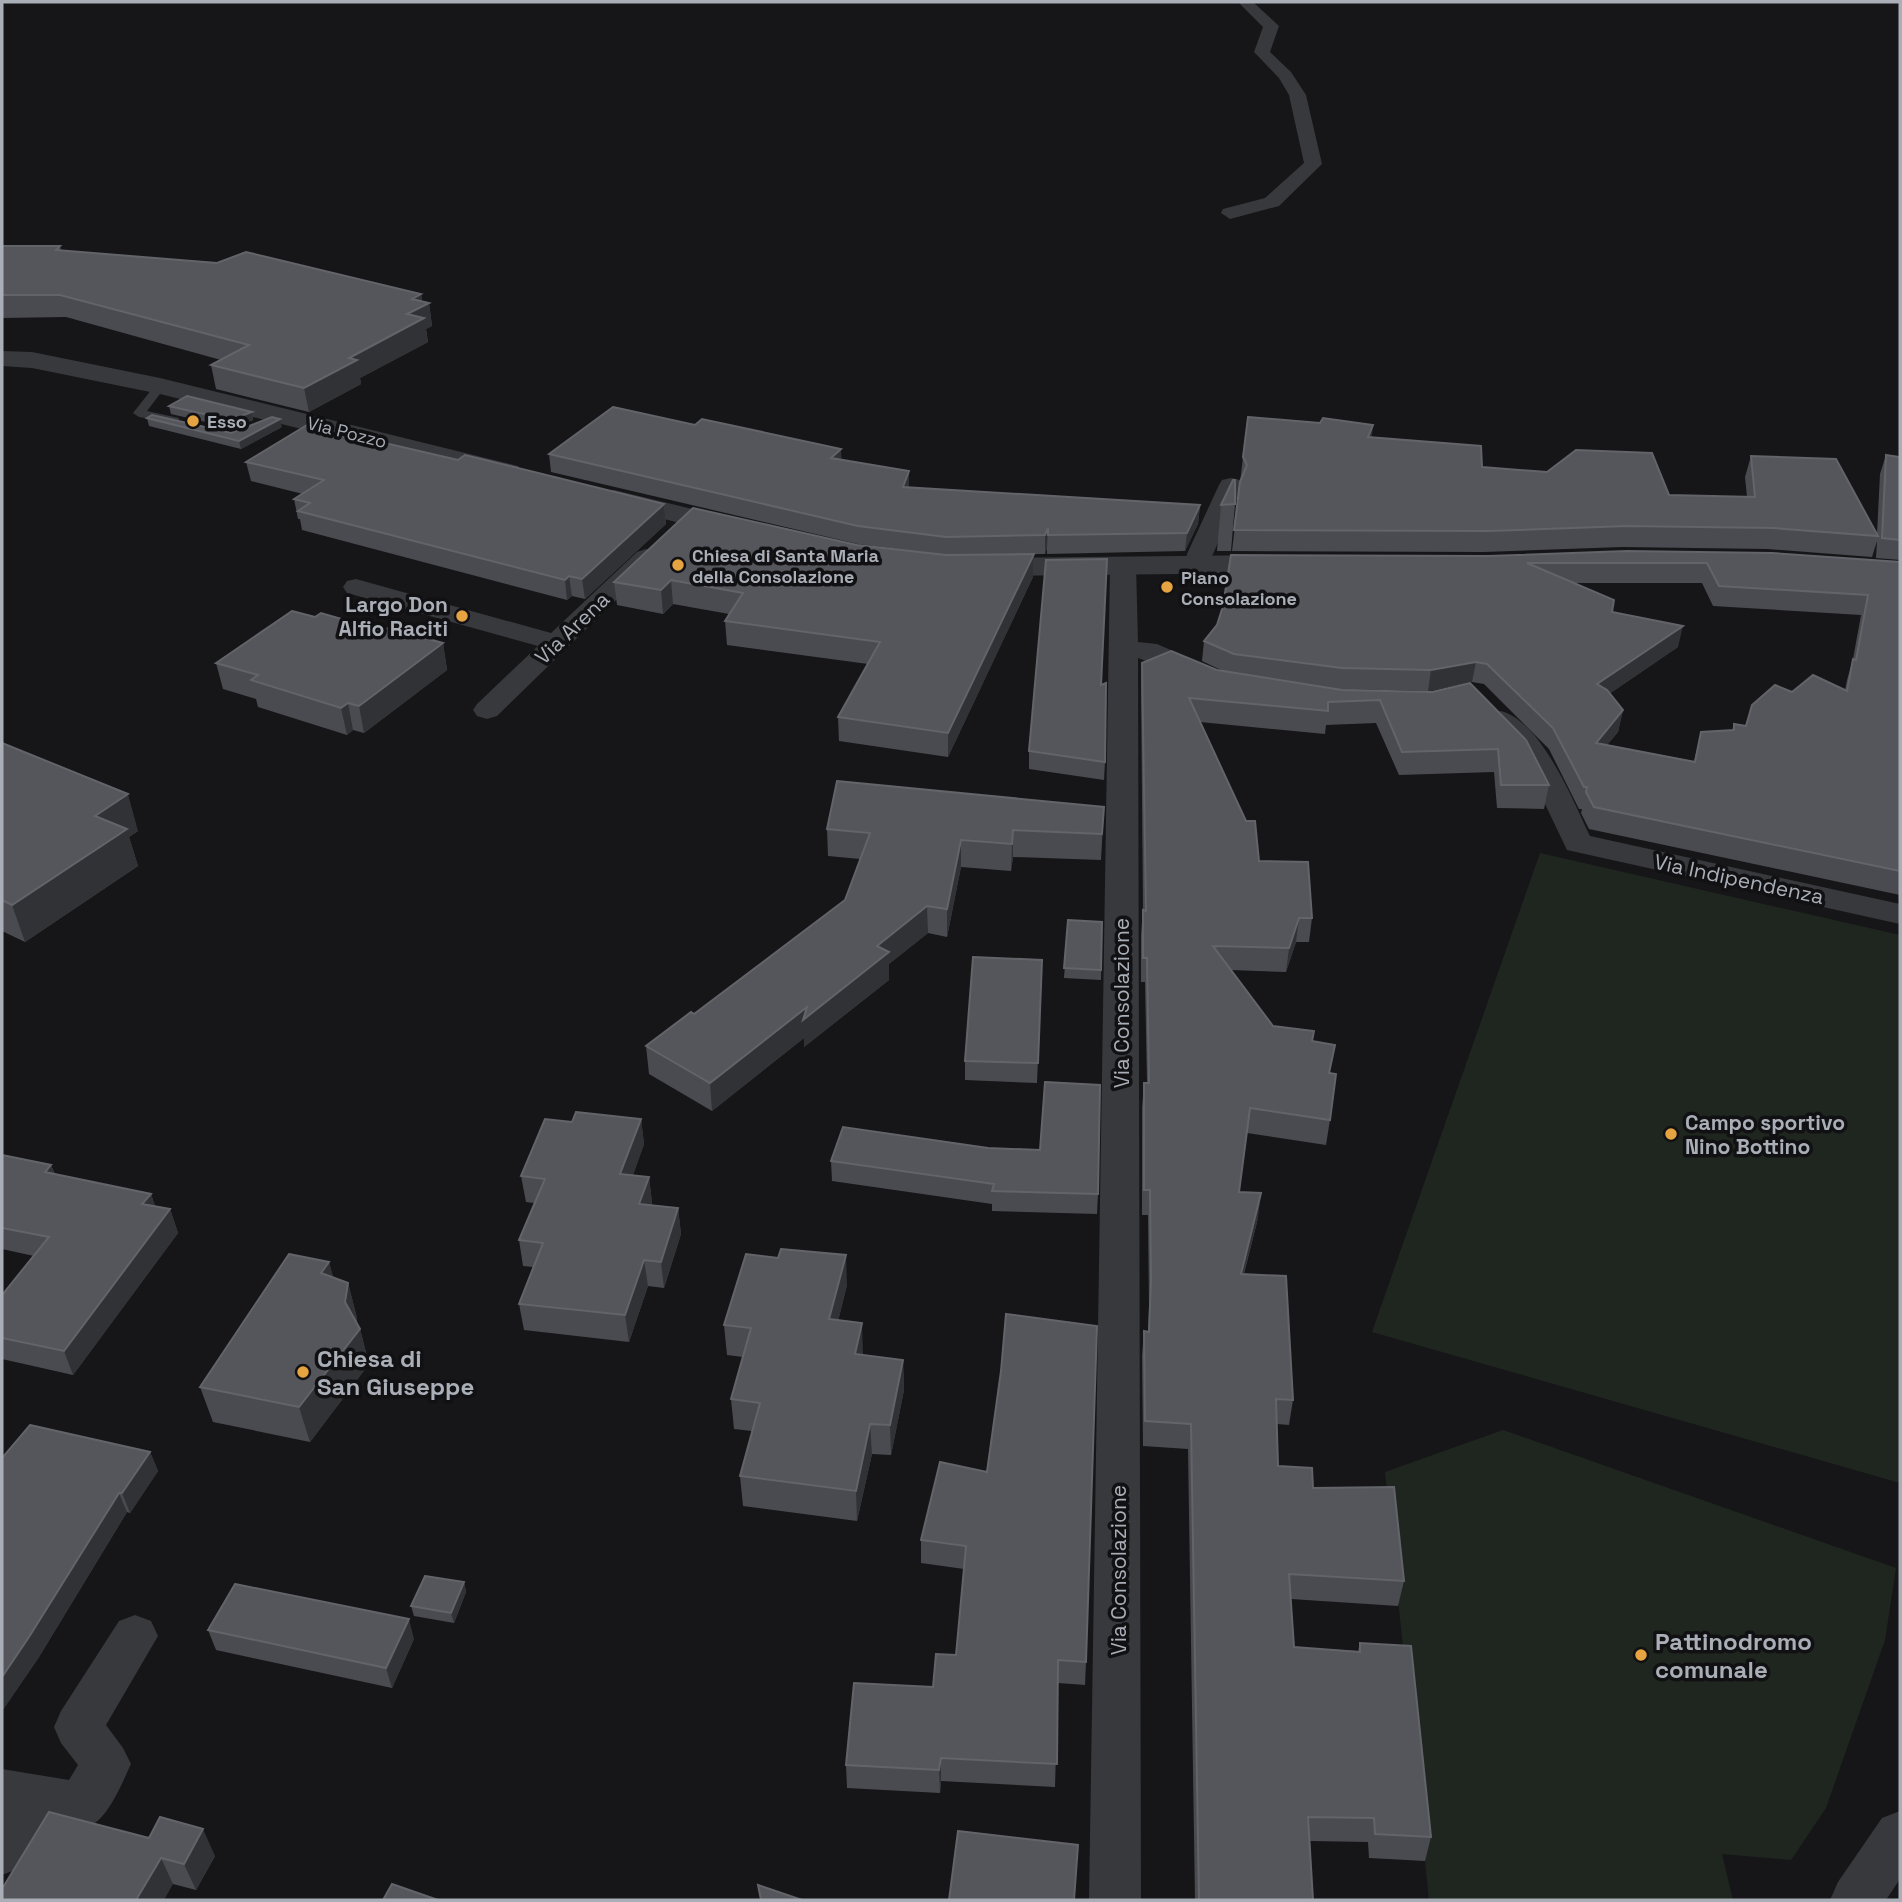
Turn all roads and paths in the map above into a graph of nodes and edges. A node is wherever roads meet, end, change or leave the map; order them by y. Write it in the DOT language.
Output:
graph roads {
  1 [pos="1245,2"];
  2 [pos="1230,214"];
  3 [pos="2,358"];
  4 [pos="160,386"];
  5 [pos="284,416"];
  6 [pos="193,425"];
  7 [pos="258,425"];
  8 [pos="528,477"];
  9 [pos="1231,485"];
  10 [pos="591,492"];
  11 [pos="690,518"];
  12 [pos="765,535"];
  13 [pos="1199,563"];
  14 [pos="1305,564"];
  15 [pos="1123,565"];
  16 [pos="959,567"];
  17 [pos="356,587"];
  18 [pos="557,643"];
  19 [pos="1124,650"];
  20 [pos="1225,684"];
  21 [pos="1473,693"];
  22 [pos="487,710"];
  23 [pos="1900,914"];
  24 [pos="135,1636"];
  25 [pos="18,1796"];
  26 [pos="1900,1835"];
  27 [pos="2,1851"];
  28 [pos="1115,1900"];
  29 [pos="1856,1900"];
  1 -- 2 [label="street"];
  3 -- 4 [label="street, Via Pozzo"];
  4 -- 5 [label="street, Via Pozzo"];
  4 -- 6 [label="lane"];
  5 -- 7 [label="lane"];
  5 -- 8 [label="street, Via Pozzo"];
  9 -- 13 [label="street"];
  10 -- 11 [label="street"];
  11 -- 12 [label="street"];
  11 -- 18 [label="street, Via Arena"];
  13 -- 14 [label="street"];
  13 -- 15 [label="street"];
  15 -- 16 [label="street"];
  15 -- 19 [label="street, Via Consolazione"];
  17 -- 18 [label="street"];
  18 -- 22 [label="street, Via Arena"];
  19 -- 20 [label="street"];
  19 -- 28 [label="street, Via Consolazione"];
  21 -- 23 [label="street, Via Indipendenza"];
  24 -- 25 [label="street"];
  25 -- 27 [label="street"];
  26 -- 29 [label="street"];
}
